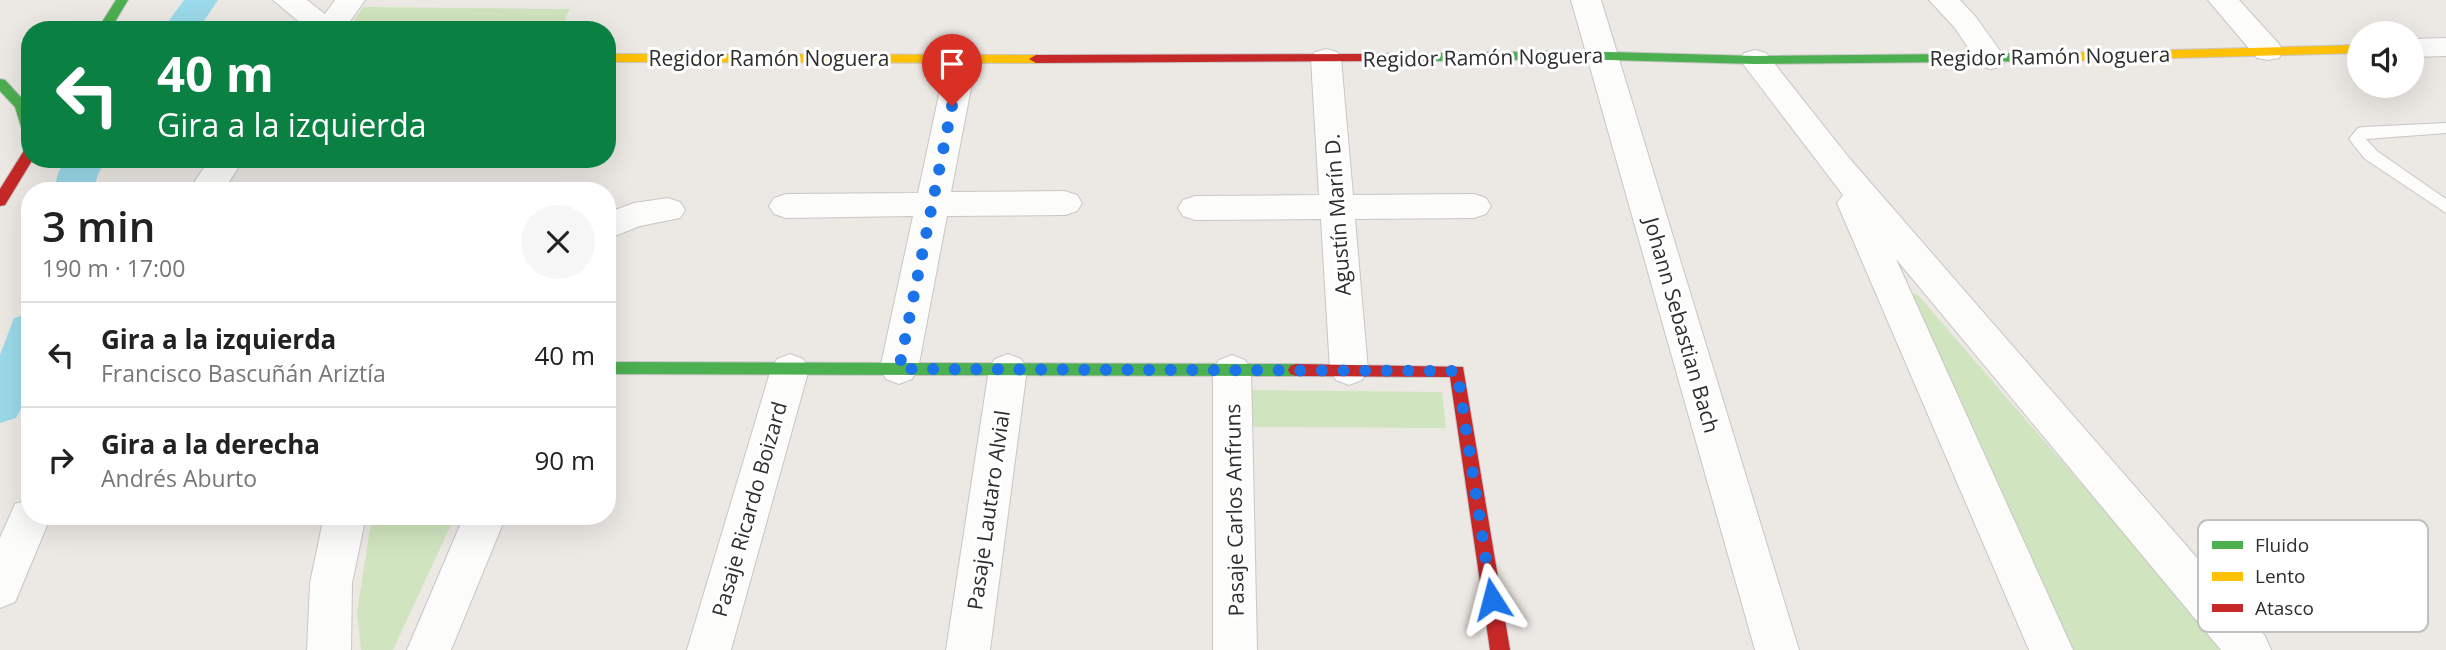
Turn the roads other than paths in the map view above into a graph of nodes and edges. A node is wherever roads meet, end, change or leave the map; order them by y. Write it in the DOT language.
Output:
graph roads {
  1 [pos="122,0"];
  2 [pos="288,0"];
  3 [pos="350,0"];
  4 [pos="1586,0"];
  5 [pos="1944,0"];
  6 [pos="2223,0"];
  7 [pos="109,21"];
  8 [pos="316,21"];
  9 [pos="335,21"];
  10 [pos="2446,47"];
  11 [pos="2424,48"];
  12 [pos="2347,49"];
  13 [pos="2267,51"];
  14 [pos="1603,55"];
  15 [pos="962,57"];
  16 [pos="616,58"];
  17 [pos="1326,59"];
  18 [pos="1991,59"];
  19 [pos="1755,60"];
  20 [pos="3,76"];
  21 [pos="21,100"];
  22 [pos="21,112"];
  23 [pos="8,128"];
  24 [pos="2446,128"];
  25 [pos="21,166"];
  26 [pos="1838,167"];
  27 [pos="0,201"];
  28 [pos="1065,203"];
  29 [pos="932,204"];
  30 [pos="786,206"];
  31 [pos="1474,206"];
  32 [pos="1335,207"];
  33 [pos="2446,207"];
  34 [pos="1195,208"];
  35 [pos="668,210"];
  36 [pos="616,223"];
  37 [pos="616,368"];
  38 [pos="790,369"];
  39 [pos="899,369"];
  40 [pos="1008,369"];
  41 [pos="1232,370"];
  42 [pos="1349,370"];
  43 [pos="26,525"];
  44 [pos="343,525"];
  45 [pos="481,525"];
  46 [pos="0,589"];
  47 [pos="2198,590"];
  48 [pos="2234,632"];
  49 [pos="329,650"];
  50 [pos="429,650"];
  51 [pos="709,650"];
  52 [pos="968,650"];
  53 [pos="1236,650"];
  54 [pos="1500,650"];
  55 [pos="1777,650"];
  56 [pos="2051,650"];
  57 [pos="2249,650"];
  1 -- 7 [label="street"];
  2 -- 8 [label="street"];
  3 -- 9 [label="street"];
  4 -- 14 [label="street, Johann Sebastian Bach"];
  5 -- 18 [label="street"];
  6 -- 13 [label="street"];
  10 -- 11 [label="street"];
  12 -- 13 [label="street, Regidor Ramón Noguera"];
  13 -- 18 [label="street, Regidor Ramón Noguera"];
  14 -- 17 [label="street, Regidor Ramón Noguera"];
  14 -- 19 [label="street, Regidor Ramón Noguera"];
  14 -- 55 [label="street, Johann Sebastian Bach"];
  15 -- 16 [label="street, Regidor Ramón Noguera"];
  15 -- 17 [label="street, Regidor Ramón Noguera"];
  15 -- 29 [label="street"];
  17 -- 32 [label="street, Agustín Marín D."];
  18 -- 19 [label="street, Regidor Ramón Noguera"];
  19 -- 26 [label="street"];
  20 -- 21 [label="street"];
  22 -- 23 [label="street"];
  24 -- 33 [label="lane"];
  25 -- 27 [label="street"];
  26 -- 47 [label="street"];
  26 -- 56 [label="street"];
  28 -- 29 [label="street"];
  29 -- 30 [label="street"];
  29 -- 39 [label="street"];
  31 -- 32 [label="street"];
  32 -- 34 [label="street"];
  32 -- 42 [label="street, Agustín Marín D."];
  35 -- 36 [label="street"];
  37 -- 38 [label="street"];
  38 -- 39 [label="street"];
  38 -- 51 [label="street, Pasaje Ricardo Boizard"];
  39 -- 40 [label="street"];
  40 -- 41 [label="street"];
  40 -- 52 [label="street, Pasaje Lautaro Alvial"];
  41 -- 42 [label="street"];
  41 -- 53 [label="street, Pasaje Carlos Anfruns"];
  42 -- 54 [label="street"];
  43 -- 46 [label="street"];
  44 -- 49 [label="street"];
  45 -- 50 [label="street"];
  48 -- 57 [label="street"];
}
